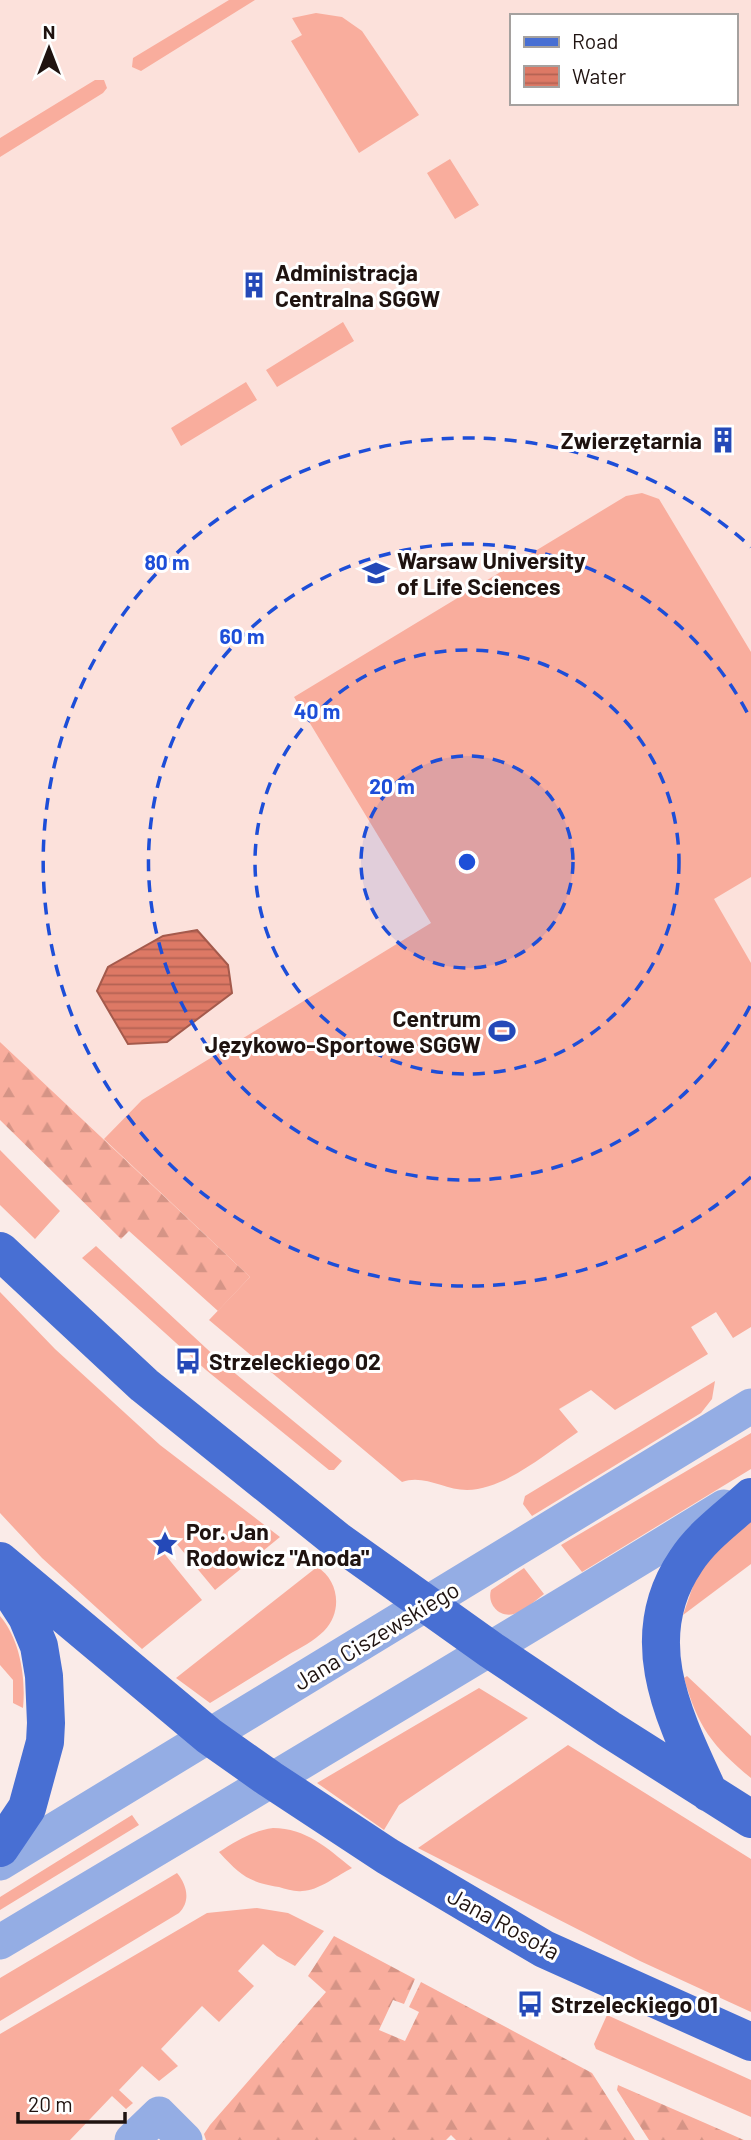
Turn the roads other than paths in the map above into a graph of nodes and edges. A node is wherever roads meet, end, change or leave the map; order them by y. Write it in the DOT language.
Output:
graph roads {
  1 [pos="0,1251"];
  2 [pos="751,1406"];
  3 [pos="751,1491"];
  4 [pos="751,1497"];
  5 [pos="0,1561"];
  6 [pos="0,1575"];
  7 [pos="428,1603"];
  8 [pos="491,1650"];
  9 [pos="209,1736"];
  10 [pos="270,1779"];
  11 [pos="709,1793"];
  12 [pos="751,1819"];
  13 [pos="0,1848"];
  14 [pos="0,1863"];
  15 [pos="0,1942"];
  16 [pos="751,2042"];
  17 [pos="132,2140"];
  18 [pos="185,2140"];
  1 -- 7 [label="main road"];
  2 -- 7 [label="street, Jana Ciszewskiego"];
  3 -- 8 [label="street"];
  4 -- 11 [label="main road"];
  5 -- 9 [label="main road, Jana Rosoła"];
  6 -- 13 [label="main road"];
  7 -- 8 [label="main road"];
  7 -- 9 [label="street, Jana Ciszewskiego"];
  8 -- 10 [label="street"];
  8 -- 11 [label="main road"];
  9 -- 10 [label="main road, Jana Rosoła"];
  9 -- 14 [label="street, Jana Ciszewskiego"];
  10 -- 15 [label="street"];
  10 -- 16 [label="main road, Jana Rosoła"];
  11 -- 12 [label="main road"];
  17 -- 18 [label="street"];
}
